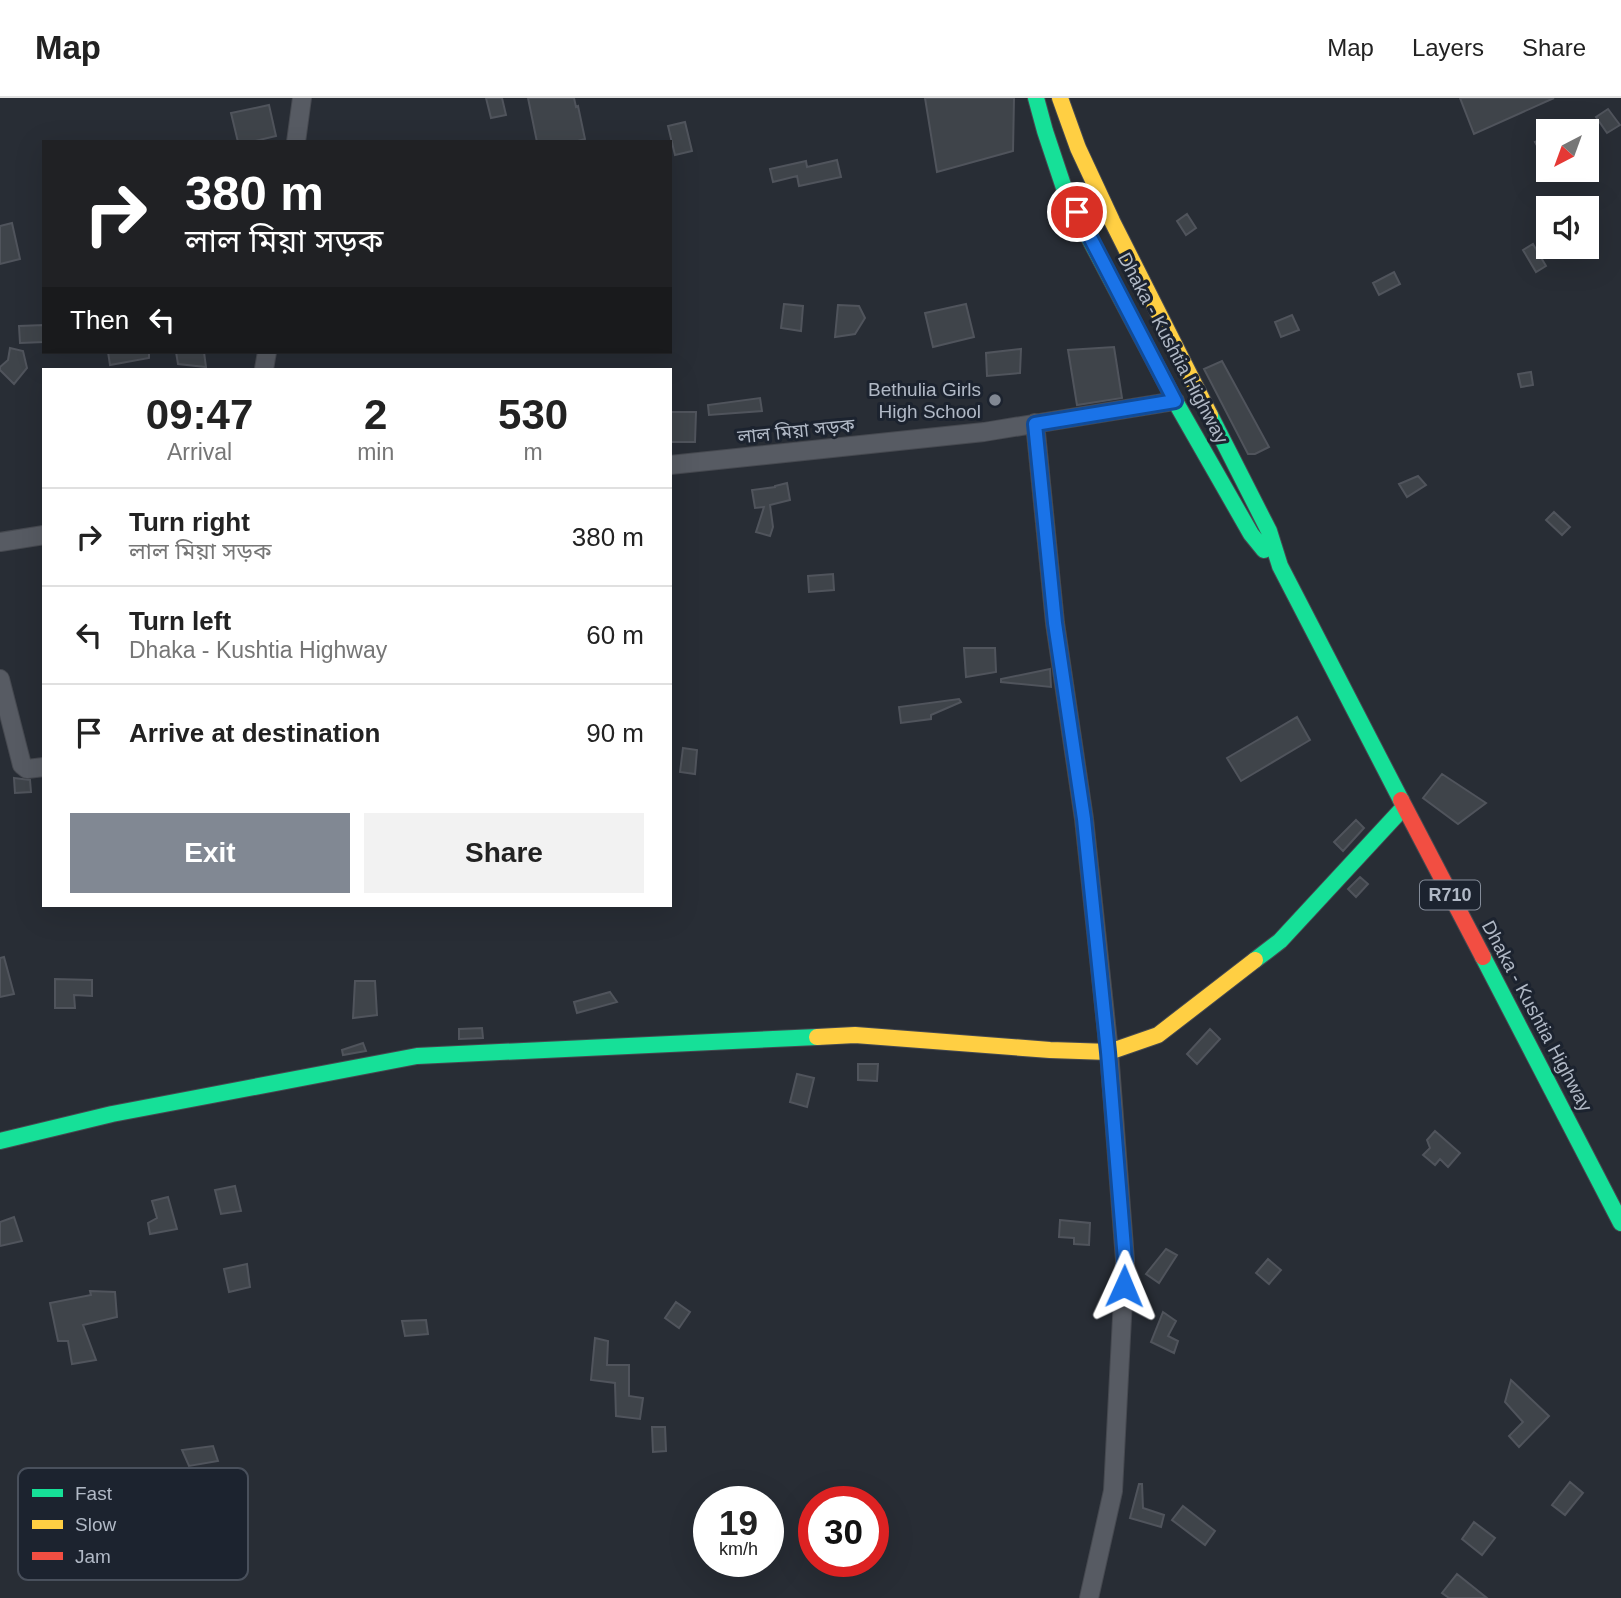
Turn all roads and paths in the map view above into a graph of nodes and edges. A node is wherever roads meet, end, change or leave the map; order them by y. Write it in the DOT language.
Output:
graph roads {
  1 [pos="302,98"];
  2 [pos="1036,98"];
  3 [pos="1060,98"];
  4 [pos="296,140"];
  5 [pos="1175,401"];
  6 [pos="1035,424"];
  7 [pos="672,465"];
  8 [pos="42,535"];
  9 [pos="0,542"];
  10 [pos="1280,566"];
  11 [pos="0,679"];
  12 [pos="42,767"];
  13 [pos="1404,807"];
  14 [pos="1108,1052"];
  15 [pos="0,1141"];
  16 [pos="1621,1223"];
  17 [pos="1089,1598"];
  1 -- 4 [label="street"];
  2 -- 5 [label="main road, Dhaka - Kushtia Highway / R710"];
  3 -- 10 [label="main road, Dhaka - Kushtia Highway / R710"];
  5 -- 6 [label="street, লাল মিয়া সড়ক"];
  5 -- 10 [label="main road, Dhaka - Kushtia Highway / R710"];
  6 -- 7 [label="street, লাল মিয়া সড়ক"];
  6 -- 14 [label="street"];
  8 -- 9 [label="street"];
  10 -- 13 [label="main road, Dhaka - Kushtia Highway / R710"];
  11 -- 12 [label="street"];
  13 -- 14 [label="main road"];
  13 -- 16 [label="main road, Dhaka - Kushtia Highway / R710"];
  14 -- 15 [label="main road"];
  14 -- 17 [label="street"];
}
